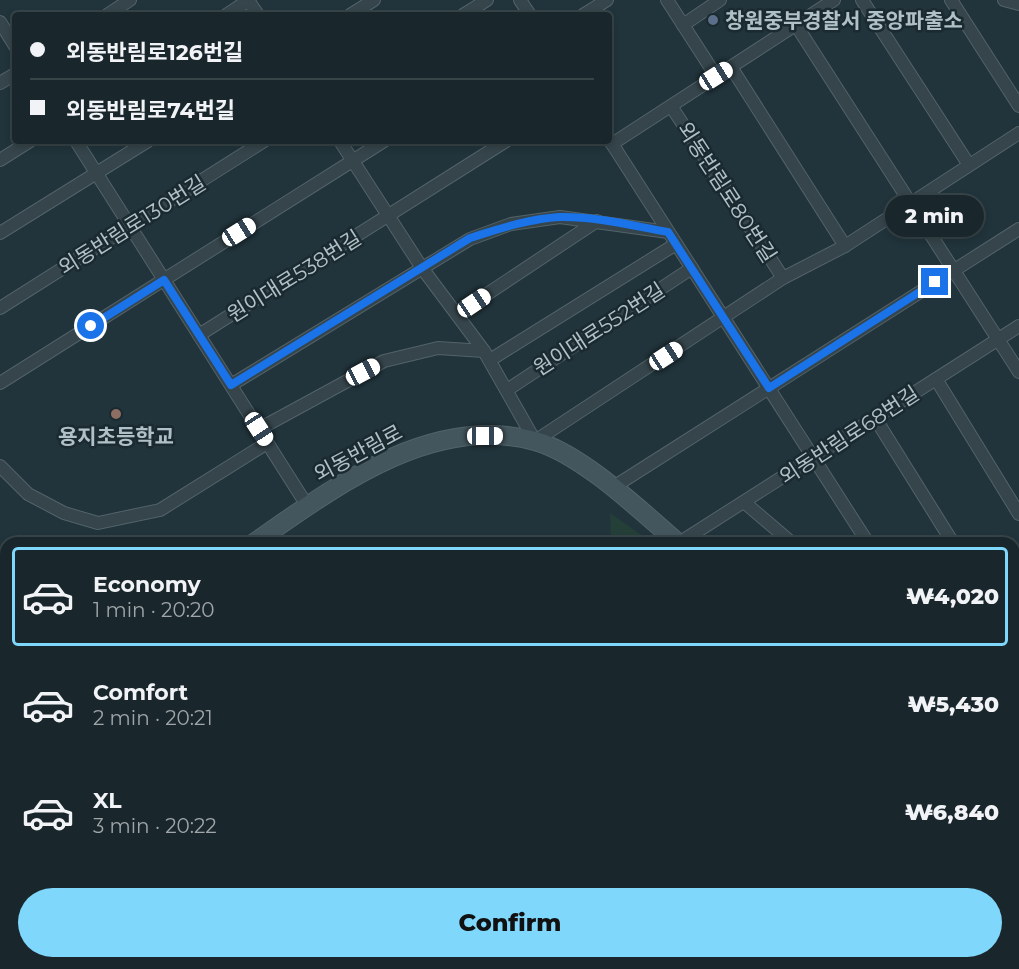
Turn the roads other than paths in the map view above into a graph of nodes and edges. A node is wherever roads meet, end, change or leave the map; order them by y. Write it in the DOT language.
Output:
graph roads {
  1 [pos="130,0"];
  2 [pos="248,0"];
  3 [pos="374,0"];
  4 [pos="487,0"];
  5 [pos="607,0"];
  6 [pos="667,0"];
  7 [pos="720,0"];
  8 [pos="834,0"];
  9 [pos="862,0"];
  10 [pos="951,0"];
  11 [pos="1004,0"];
  12 [pos="1019,4"];
  13 [pos="112,12"];
  14 [pos="230,12"];
  15 [pos="355,12"];
  16 [pos="468,12"];
  17 [pos="588,12"];
  18 [pos="0,22"];
  19 [pos="683,25"];
  20 [pos="796,25"];
  21 [pos="12,41"];
  22 [pos="731,67"];
  23 [pos="716,76"];
  24 [pos="671,106"];
  25 [pos="1019,106"];
  26 [pos="1019,133"];
  27 [pos="612,140"];
  28 [pos="612,143"];
  29 [pos="25,144"];
  30 [pos="78,144"];
  31 [pos="143,144"];
  32 [pos="259,144"];
  33 [pos="341,144"];
  34 [pos="379,144"];
  35 [pos="501,144"];
  36 [pos="0,160"];
  37 [pos="352,161"];
  38 [pos="969,165"];
  39 [pos="96,173"];
  40 [pos="910,203"];
  41 [pos="388,216"];
  42 [pos="597,220"];
  43 [pos="130,226"];
  44 [pos="1019,229"];
  45 [pos="668,232"];
  46 [pos="0,233"];
  47 [pos="676,244"];
  48 [pos="844,246"];
  49 [pos="422,268"];
  50 [pos="692,268"];
  51 [pos="954,270"];
  52 [pos="783,278"];
  53 [pos="164,280"];
  54 [pos="0,308"];
  55 [pos="457,314"];
  56 [pos="723,319"];
  57 [pos="1019,326"];
  58 [pos="199,336"];
  59 [pos="998,340"];
  60 [pos="487,356"];
  61 [pos="1019,372"];
  62 [pos="936,379"];
  63 [pos="0,383"];
  64 [pos="231,385"];
  65 [pos="769,388"];
  66 [pos="507,390"];
  67 [pos="875,418"];
  68 [pos="259,429"];
  69 [pos="535,441"];
  70 [pos="267,443"];
  71 [pos="814,457"];
  72 [pos="0,466"];
  73 [pos="612,488"];
  74 [pos="744,502"];
  75 [pos="308,507"];
  76 [pos="1019,514"];
  77 [pos="263,537"];
  78 [pos="672,537"];
  79 [pos="689,537"];
  80 [pos="785,537"];
  81 [pos="864,537"];
  82 [pos="949,537"];
  1 -- 13 [label="street"];
  2 -- 14 [label="street"];
  3 -- 15 [label="street"];
  4 -- 16 [label="street"];
  5 -- 17 [label="street"];
  6 -- 19 [label="street"];
  7 -- 19 [label="street"];
  8 -- 20 [label="street"];
  9 -- 38 [label="street"];
  10 -- 25 [label="street"];
  11 -- 12 [label="street"];
  18 -- 21 [label="street"];
  19 -- 23 [label="street"];
  20 -- 22 [label="street"];
  20 -- 40 [label="street"];
  22 -- 23 [label="street"];
  22 -- 48 [label="street"];
  23 -- 24 [label="street"];
  24 -- 27 [label="street"];
  24 -- 52 [label="street, 외동반림로80번길"];
  26 -- 38 [label="street, 외동반림로80번길"];
  28 -- 45 [label="street"];
  29 -- 36 [label="street"];
  30 -- 39 [label="street"];
  31 -- 39 [label="street"];
  32 -- 43 [label="street, 외동반림로130번길"];
  33 -- 37 [label="street"];
  34 -- 37 [label="street"];
  35 -- 41 [label="street"];
  37 -- 41 [label="street"];
  37 -- 53 [label="street"];
  38 -- 40 [label="street, 외동반림로80번길"];
  39 -- 43 [label="street"];
  39 -- 46 [label="street"];
  40 -- 48 [label="street, 외동반림로80번길"];
  40 -- 51 [label="street"];
  41 -- 49 [label="street"];
  41 -- 58 [label="street, 원이대로538번길"];
  42 -- 45 [label="street"];
  42 -- 49 [label="street"];
  42 -- 55 [label="street"];
  43 -- 53 [label="street"];
  43 -- 54 [label="street, 외동반림로130번길"];
  44 -- 51 [label="street"];
  45 -- 47 [label="street"];
  47 -- 50 [label="street"];
  47 -- 60 [label="street, 원이대로552번길"];
  48 -- 52 [label="street, 외동반림로80번길"];
  49 -- 55 [label="street"];
  49 -- 64 [label="street"];
  50 -- 56 [label="street"];
  50 -- 66 [label="street, 원이대로552번길"];
  51 -- 59 [label="street"];
  51 -- 65 [label="street"];
  52 -- 56 [label="street, 외동반림로80번길"];
  53 -- 58 [label="street"];
  53 -- 63 [label="street"];
  55 -- 60 [label="street"];
  56 -- 65 [label="street"];
  56 -- 69 [label="street, 외동반림로80번길"];
  57 -- 59 [label="street, 외동반림로68번길"];
  58 -- 64 [label="street"];
  59 -- 61 [label="street"];
  59 -- 62 [label="street, 외동반림로68번길"];
  60 -- 66 [label="street"];
  60 -- 68 [label="street"];
  62 -- 67 [label="street, 외동반림로68번길"];
  62 -- 76 [label="street"];
  64 -- 68 [label="street"];
  65 -- 71 [label="street"];
  65 -- 73 [label="street"];
  66 -- 69 [label="street"];
  67 -- 71 [label="street, 외동반림로68번길"];
  67 -- 82 [label="street"];
  68 -- 70 [label="street"];
  69 -- 73 [label="main road, 외동반림로"];
  69 -- 75 [label="main road, 외동반림로"];
  70 -- 72 [label="street"];
  70 -- 75 [label="street"];
  71 -- 74 [label="street, 외동반림로68번길"];
  71 -- 81 [label="street"];
  73 -- 78 [label="main road, 외동반림로"];
  74 -- 79 [label="street, 외동반림로68번길"];
  74 -- 80 [label="street"];
  75 -- 77 [label="main road, 외동반림로"];
}
